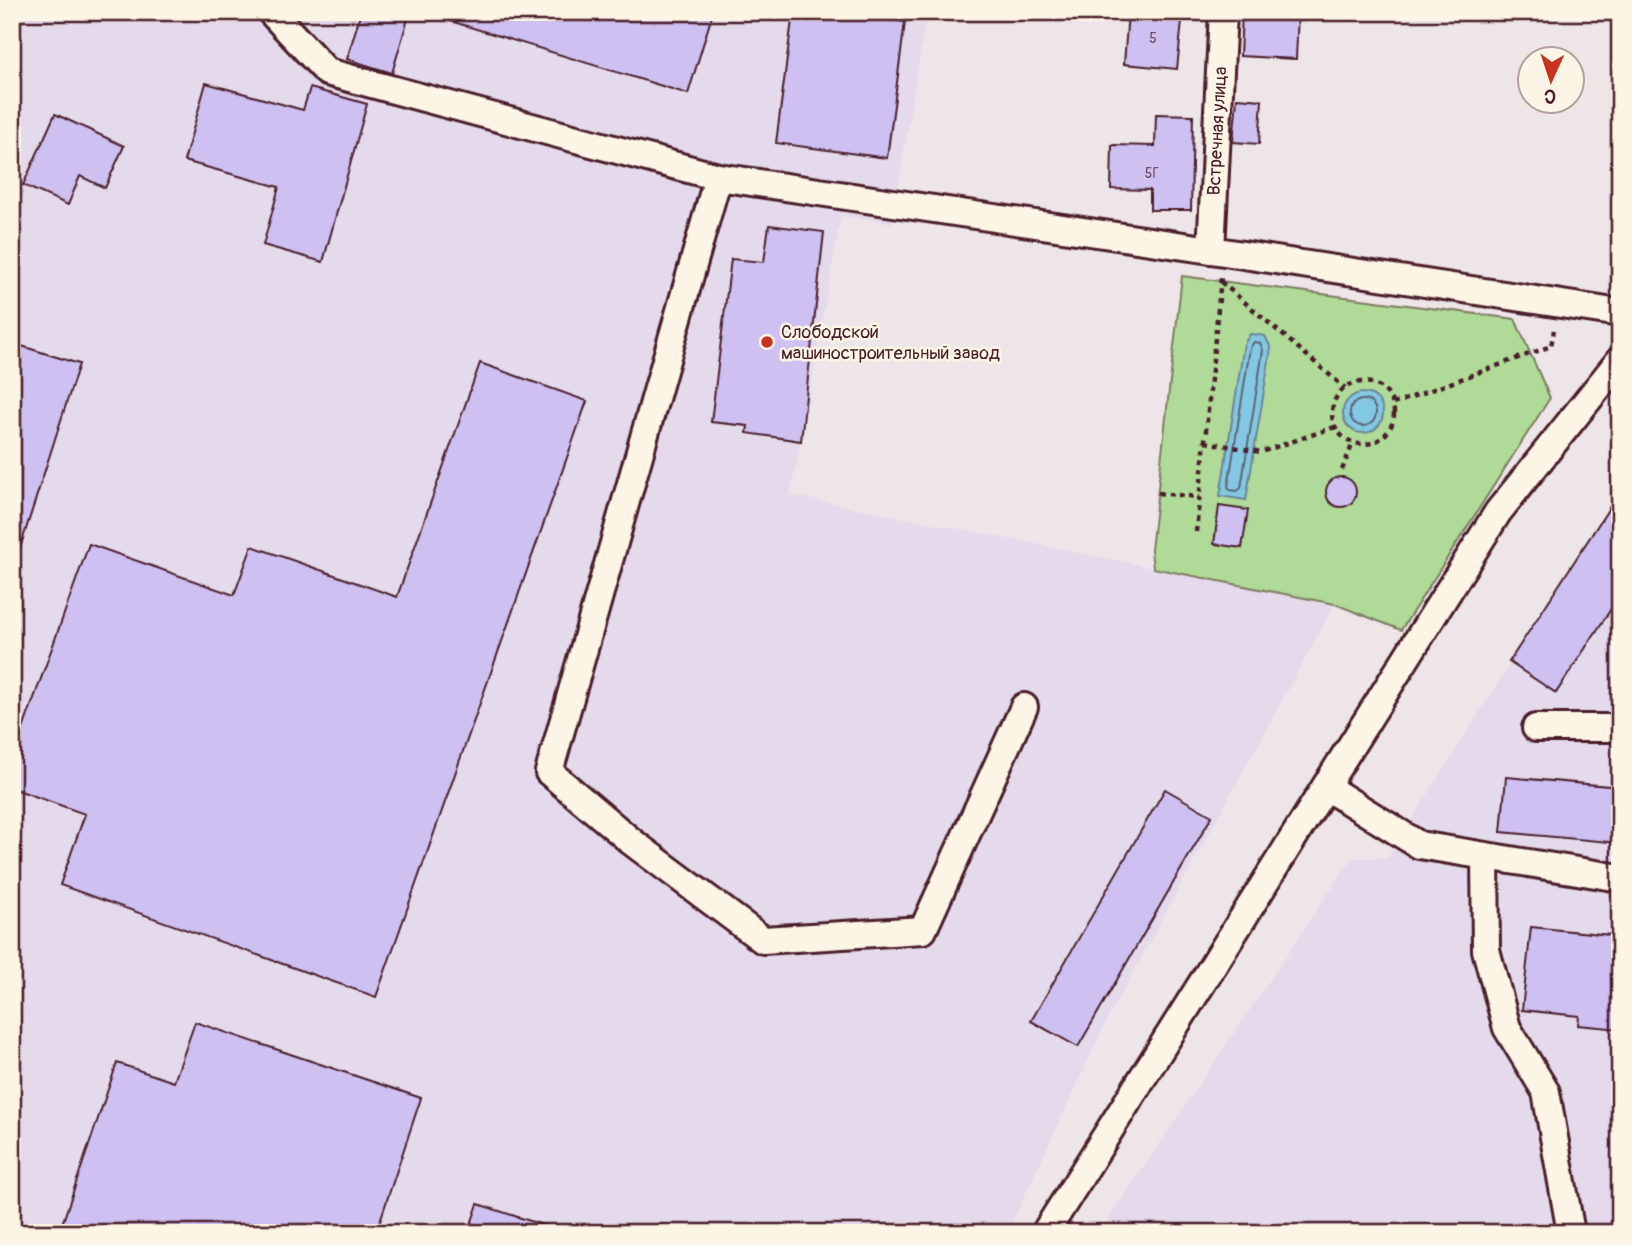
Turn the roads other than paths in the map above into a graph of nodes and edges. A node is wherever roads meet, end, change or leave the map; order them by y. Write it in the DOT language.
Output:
graph roads {
  1 [pos="271,12"];
  2 [pos="1223,12"];
  3 [pos="718,177"];
  4 [pos="1217,251"];
  5 [pos="1620,313"];
  6 [pos="1620,360"];
  7 [pos="1024,707"];
  8 [pos="1536,728"];
  9 [pos="1620,729"];
  10 [pos="1326,787"];
  11 [pos="1485,856"];
  12 [pos="1620,878"];
  13 [pos="1045,1233"];
  14 [pos="1570,1233"];
  1 -- 3 [label="street"];
  2 -- 4 [label="street, Встречная улица"];
  3 -- 4 [label="street"];
  3 -- 7 [label="street"];
  4 -- 5 [label="street"];
  6 -- 10 [label="street"];
  8 -- 9 [label="street"];
  10 -- 11 [label="street"];
  10 -- 13 [label="street"];
  11 -- 12 [label="street"];
  11 -- 14 [label="street"];
}
